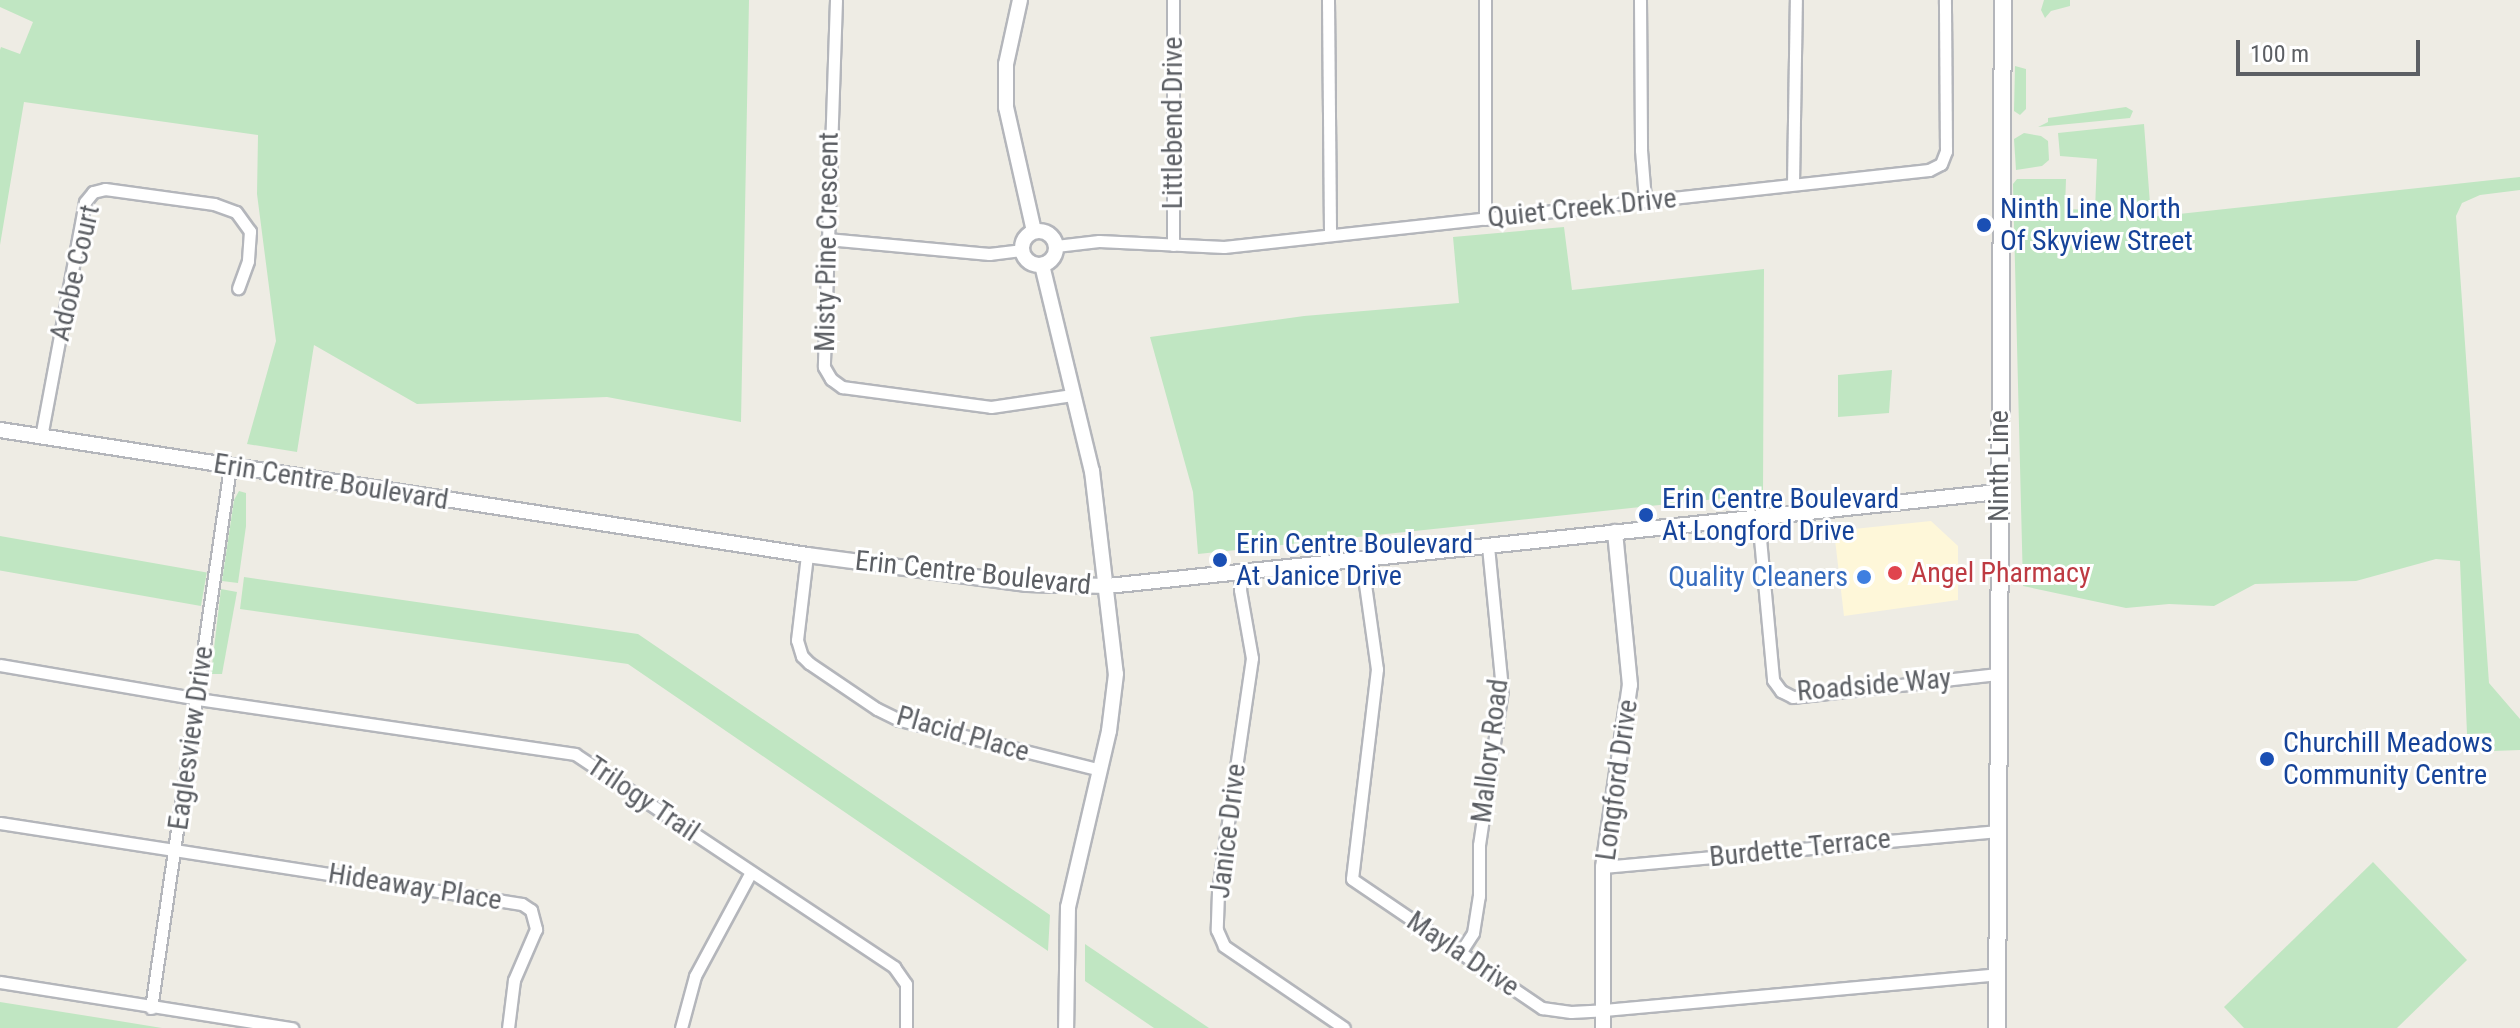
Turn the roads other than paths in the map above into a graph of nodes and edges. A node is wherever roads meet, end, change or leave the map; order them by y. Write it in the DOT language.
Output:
graph roads {
  1 [pos="836,0"];
  2 [pos="1020,0"];
  3 [pos="1173,0"];
  4 [pos="1328,0"];
  5 [pos="1485,0"];
  6 [pos="1640,0"];
  7 [pos="1796,0"];
  8 [pos="1945,0"];
  9 [pos="2003,0"];
  10 [pos="1793,184"];
  11 [pos="1645,200"];
  12 [pos="1485,219"];
  13 [pos="1034,231"];
  14 [pos="1330,235"];
  15 [pos="827,239"];
  16 [pos="1173,245"];
  17 [pos="1056,246"];
  18 [pos="1018,251"];
  19 [pos="1042,265"];
  20 [pos="238,288"];
  21 [pos="1072,395"];
  22 [pos="0,430"];
  23 [pos="41,437"];
  24 [pos="230,467"];
  25 [pos="1998,492"];
  26 [pos="1758,517"];
  27 [pos="1615,532"];
  28 [pos="1488,546"];
  29 [pos="807,555"];
  30 [pos="1365,559"];
  31 [pos="1241,572"];
  32 [pos="1108,586"];
  33 [pos="0,665"];
  34 [pos="1999,674"];
  35 [pos="198,699"];
  36 [pos="1100,770"];
  37 [pos="0,823"];
  38 [pos="1998,831"];
  39 [pos="174,852"];
  40 [pos="1603,867"];
  41 [pos="751,872"];
  42 [pos="1460,953"];
  43 [pos="1997,974"];
  44 [pos="0,982"];
  45 [pos="151,1008"];
  46 [pos="1604,1010"];
  47 [pos="292,1028"];
  48 [pos="508,1028"];
  49 [pos="681,1028"];
  50 [pos="906,1028"];
  51 [pos="1066,1028"];
  52 [pos="1344,1028"];
  53 [pos="1603,1028"];
  54 [pos="1997,1028"];
  1 -- 15 [label="street, Misty Pine Crescent"];
  2 -- 13 [label="street"];
  3 -- 16 [label="street, Littlebend Drive"];
  4 -- 14 [label="street"];
  5 -- 12 [label="street"];
  6 -- 11 [label="street"];
  7 -- 10 [label="street"];
  8 -- 10 [label="street, Quiet Creek Drive"];
  9 -- 25 [label="main road, Ninth Line"];
  10 -- 11 [label="street, Quiet Creek Drive"];
  11 -- 12 [label="street, Quiet Creek Drive"];
  12 -- 14 [label="street, Quiet Creek Drive"];
  13 -- 17 [label="street"];
  13 -- 18 [label="street"];
  14 -- 16 [label="street, Quiet Creek Drive"];
  15 -- 18 [label="street"];
  15 -- 21 [label="street, Misty Pine Crescent"];
  16 -- 17 [label="street, Quiet Creek Drive"];
  17 -- 19 [label="street"];
  18 -- 19 [label="street"];
  19 -- 21 [label="street"];
  20 -- 23 [label="street, Adobe Court"];
  21 -- 32 [label="street"];
  22 -- 23 [label="street, Erin Centre Boulevard"];
  23 -- 24 [label="street, Erin Centre Boulevard"];
  24 -- 29 [label="street, Erin Centre Boulevard"];
  24 -- 35 [label="street, Eaglesview Drive"];
  25 -- 26 [label="street, Erin Centre Boulevard"];
  25 -- 34 [label="main road, Ninth Line"];
  26 -- 27 [label="street, Erin Centre Boulevard"];
  26 -- 34 [label="street, Roadside Way"];
  27 -- 28 [label="street, Erin Centre Boulevard"];
  27 -- 40 [label="street, Longford Drive"];
  28 -- 30 [label="street, Erin Centre Boulevard"];
  28 -- 42 [label="street, Mallory Road"];
  29 -- 32 [label="street, Erin Centre Boulevard"];
  29 -- 36 [label="street, Placid Place"];
  30 -- 31 [label="street, Erin Centre Boulevard"];
  30 -- 42 [label="street, Mayla Drive"];
  31 -- 32 [label="street, Erin Centre Boulevard"];
  31 -- 52 [label="street, Janice Drive"];
  32 -- 36 [label="street"];
  33 -- 35 [label="street, Trilogy Trail"];
  34 -- 38 [label="main road, Ninth Line"];
  35 -- 39 [label="street, Eaglesview Drive"];
  35 -- 41 [label="street, Trilogy Trail"];
  36 -- 51 [label="street"];
  37 -- 39 [label="street"];
  38 -- 40 [label="street, Burdette Terrace"];
  38 -- 43 [label="main road, Ninth Line"];
  39 -- 45 [label="street, Eaglesview Drive"];
  39 -- 48 [label="street, Hideaway Place"];
  40 -- 46 [label="street, Longford Drive"];
  41 -- 49 [label="street"];
  41 -- 50 [label="street, Trilogy Trail"];
  42 -- 46 [label="street, Mayla Drive"];
  43 -- 46 [label="street, Mayla Drive"];
  43 -- 54 [label="main road, Ninth Line"];
  44 -- 45 [label="street"];
  45 -- 47 [label="street"];
  46 -- 53 [label="street, Longford Drive"];
}
